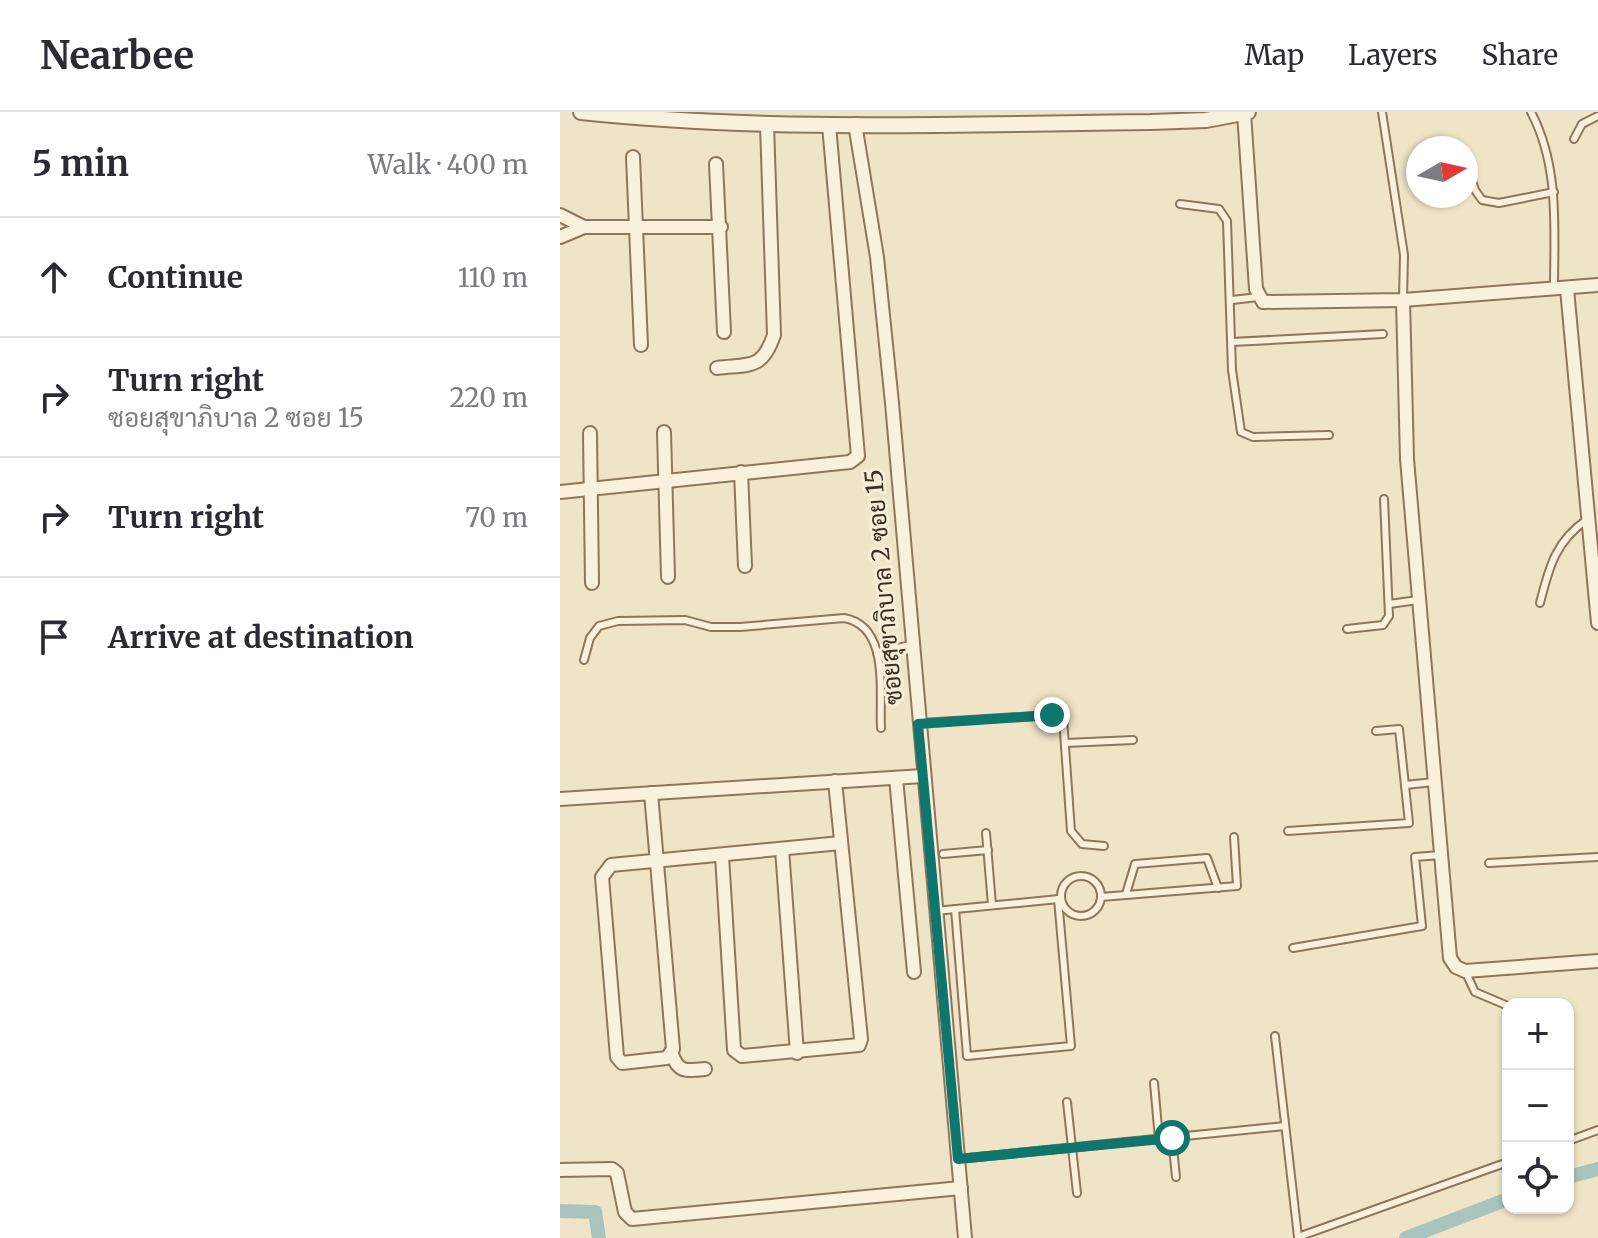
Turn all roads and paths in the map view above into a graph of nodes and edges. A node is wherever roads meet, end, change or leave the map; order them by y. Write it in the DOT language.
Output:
graph roads {
  1 [pos="581,112"];
  2 [pos="1246,112"];
  3 [pos="1382,112"];
  4 [pos="1531,112"];
  5 [pos="1598,116"];
  6 [pos="855,118"];
  7 [pos="805,119"];
  8 [pos="768,120"];
  9 [pos="829,125"];
  10 [pos="1574,139"];
  11 [pos="633,157"];
  12 [pos="716,164"];
  13 [pos="1554,192"];
  14 [pos="1478,194"];
  15 [pos="1180,204"];
  16 [pos="560,215"];
  17 [pos="584,227"];
  18 [pos="721,227"];
  19 [pos="635,230"];
  20 [pos="560,237"];
  21 [pos="1598,285"];
  22 [pos="1561,289"];
  23 [pos="1258,297"];
  24 [pos="1232,300"];
  25 [pos="1403,300"];
  26 [pos="724,332"];
  27 [pos="1383,334"];
  28 [pos="1232,342"];
  29 [pos="641,345"];
  30 [pos="717,368"];
  31 [pos="664,432"];
  32 [pos="590,433"];
  33 [pos="1329,435"];
  34 [pos="741,472"];
  35 [pos="666,479"];
  36 [pos="590,489"];
  37 [pos="560,492"];
  38 [pos="1384,499"];
  39 [pos="1588,519"];
  40 [pos="745,566"];
  41 [pos="668,577"];
  42 [pos="592,583"];
  43 [pos="1418,600"];
  44 [pos="1540,603"];
  45 [pos="1389,604"];
  46 [pos="1598,623"];
  47 [pos="1347,629"];
  48 [pos="910,645"];
  49 [pos="877,653"];
  50 [pos="584,660"];
  51 [pos="918,724"];
  52 [pos="881,728"];
  53 [pos="1376,731"];
  54 [pos="1133,740"];
  55 [pos="1066,743"];
  56 [pos="923,776"];
  57 [pos="896,778"];
  58 [pos="835,781"];
  59 [pos="1434,782"];
  60 [pos="1405,785"];
  61 [pos="651,793"];
  62 [pos="560,799"];
  63 [pos="1288,831"];
  64 [pos="986,833"];
  65 [pos="1234,837"];
  66 [pos="841,843"];
  67 [pos="1104,846"];
  68 [pos="782,849"];
  69 [pos="988,850"];
  70 [pos="943,854"];
  71 [pos="1441,855"];
  72 [pos="722,856"];
  73 [pos="1598,857"];
  74 [pos="658,863"];
  75 [pos="1489,863"];
  76 [pos="1218,888"];
  77 [pos="1126,894"];
  78 [pos="1101,897"];
  79 [pos="1060,899"];
  80 [pos="992,905"];
  81 [pos="955,909"];
  82 [pos="935,911"];
  83 [pos="1293,948"];
  84 [pos="1598,961"];
  85 [pos="1465,971"];
  86 [pos="914,972"];
  87 [pos="1502,1003"];
  88 [pos="1275,1036"];
  89 [pos="797,1053"];
  90 [pos="672,1054"];
  91 [pos="705,1069"];
  92 [pos="1154,1083"];
  93 [pos="1067,1102"];
  94 [pos="1285,1126"];
  95 [pos="1598,1130"];
  96 [pos="1172,1138"];
  97 [pos="1159,1139"];
  98 [pos="1574,1139"];
  99 [pos="1072,1147"];
  100 [pos="958,1159"];
  101 [pos="1502,1164"];
  102 [pos="560,1170"];
  103 [pos="1176,1177"];
  104 [pos="961,1188"];
  105 [pos="1077,1193"];
  106 [pos="965,1238"];
  1 -- 8 [label="street"];
  2 -- 6 [label="street"];
  2 -- 23 [label="street"];
  3 -- 25 [label="lane"];
  4 -- 13 [label="lane"];
  5 -- 10 [label="lane"];
  6 -- 9 [label="street"];
  6 -- 48 [label="street, ซอยสุขาภิบาล 2 ซอย 15"];
  7 -- 8 [label="street"];
  7 -- 9 [label="street"];
  8 -- 30 [label="street"];
  9 -- 34 [label="street"];
  11 -- 19 [label="street"];
  12 -- 18 [label="street"];
  13 -- 14 [label="lane"];
  13 -- 22 [label="lane"];
  15 -- 24 [label="lane"];
  16 -- 17 [label="street"];
  17 -- 19 [label="street"];
  17 -- 20 [label="street"];
  18 -- 19 [label="street"];
  18 -- 26 [label="street"];
  19 -- 29 [label="street"];
  21 -- 22 [label="street"];
  22 -- 25 [label="street"];
  22 -- 39 [label="street"];
  23 -- 24 [label="lane"];
  23 -- 25 [label="street"];
  24 -- 28 [label="lane"];
  25 -- 43 [label="street"];
  27 -- 28 [label="lane"];
  28 -- 33 [label="lane"];
  31 -- 35 [label="street"];
  32 -- 36 [label="street"];
  34 -- 35 [label="street"];
  34 -- 40 [label="street"];
  35 -- 36 [label="street"];
  35 -- 41 [label="street"];
  36 -- 37 [label="street"];
  36 -- 42 [label="street"];
  38 -- 45 [label="lane"];
  39 -- 44 [label="lane"];
  39 -- 46 [label="street"];
  43 -- 45 [label="lane"];
  43 -- 59 [label="street"];
  45 -- 47 [label="lane"];
  48 -- 49 [label="lane"];
  48 -- 51 [label="street, ซอยสุขาภิบาล 2 ซอย 15"];
  49 -- 50 [label="lane"];
  49 -- 52 [label="lane"];
  51 -- 55 [label="lane"];
  51 -- 56 [label="street, ซอยสุขาภิบาล 2 ซอย 15"];
  53 -- 60 [label="lane"];
  54 -- 55 [label="lane"];
  55 -- 67 [label="lane"];
  56 -- 57 [label="street"];
  56 -- 82 [label="street, ซอยสุขาภิบาล 2 ซอย 15"];
  57 -- 58 [label="street"];
  57 -- 86 [label="street"];
  58 -- 61 [label="street"];
  58 -- 66 [label="street"];
  59 -- 60 [label="lane"];
  59 -- 71 [label="street"];
  60 -- 63 [label="lane"];
  61 -- 62 [label="street"];
  61 -- 74 [label="street"];
  64 -- 69 [label="lane"];
  65 -- 76 [label="lane"];
  66 -- 68 [label="street"];
  66 -- 89 [label="street"];
  68 -- 72 [label="street"];
  68 -- 89 [label="street"];
  69 -- 70 [label="lane"];
  69 -- 80 [label="lane"];
  71 -- 83 [label="lane"];
  71 -- 85 [label="street"];
  72 -- 74 [label="street"];
  72 -- 89 [label="street"];
  73 -- 75 [label="lane"];
  74 -- 90 [label="street"];
  74 -- 90 [label="street"];
  76 -- 77 [label="lane"];
  76 -- 77 [label="lane"];
  77 -- 78 [label="lane"];
  78 -- 79 [label="lane"];
  78 -- 79 [label="lane"];
  79 -- 80 [label="lane"];
  79 -- 81 [label="lane"];
  80 -- 81 [label="lane"];
  81 -- 82 [label="lane"];
  82 -- 100 [label="street, ซอยสุขาภิบาล 2 ซอย 15"];
  84 -- 85 [label="street"];
  85 -- 87 [label="lane"];
  88 -- 94 [label="lane"];
  90 -- 91 [label="street"];
  92 -- 97 [label="lane"];
  93 -- 99 [label="lane"];
  94 -- 96 [label="lane"];
  94 -- 101 [label="lane"];
  95 -- 98 [label="lane"];
  96 -- 97 [label="lane"];
  96 -- 103 [label="lane"];
  97 -- 99 [label="lane"];
  99 -- 100 [label="lane"];
  99 -- 105 [label="lane"];
  100 -- 104 [label="street, ซอยสุขาภิบาล 2 ซอย 15"];
  102 -- 104 [label="street"];
  104 -- 106 [label="street, ซอยสุขาภิบาล 2 ซอย 15"];
}
